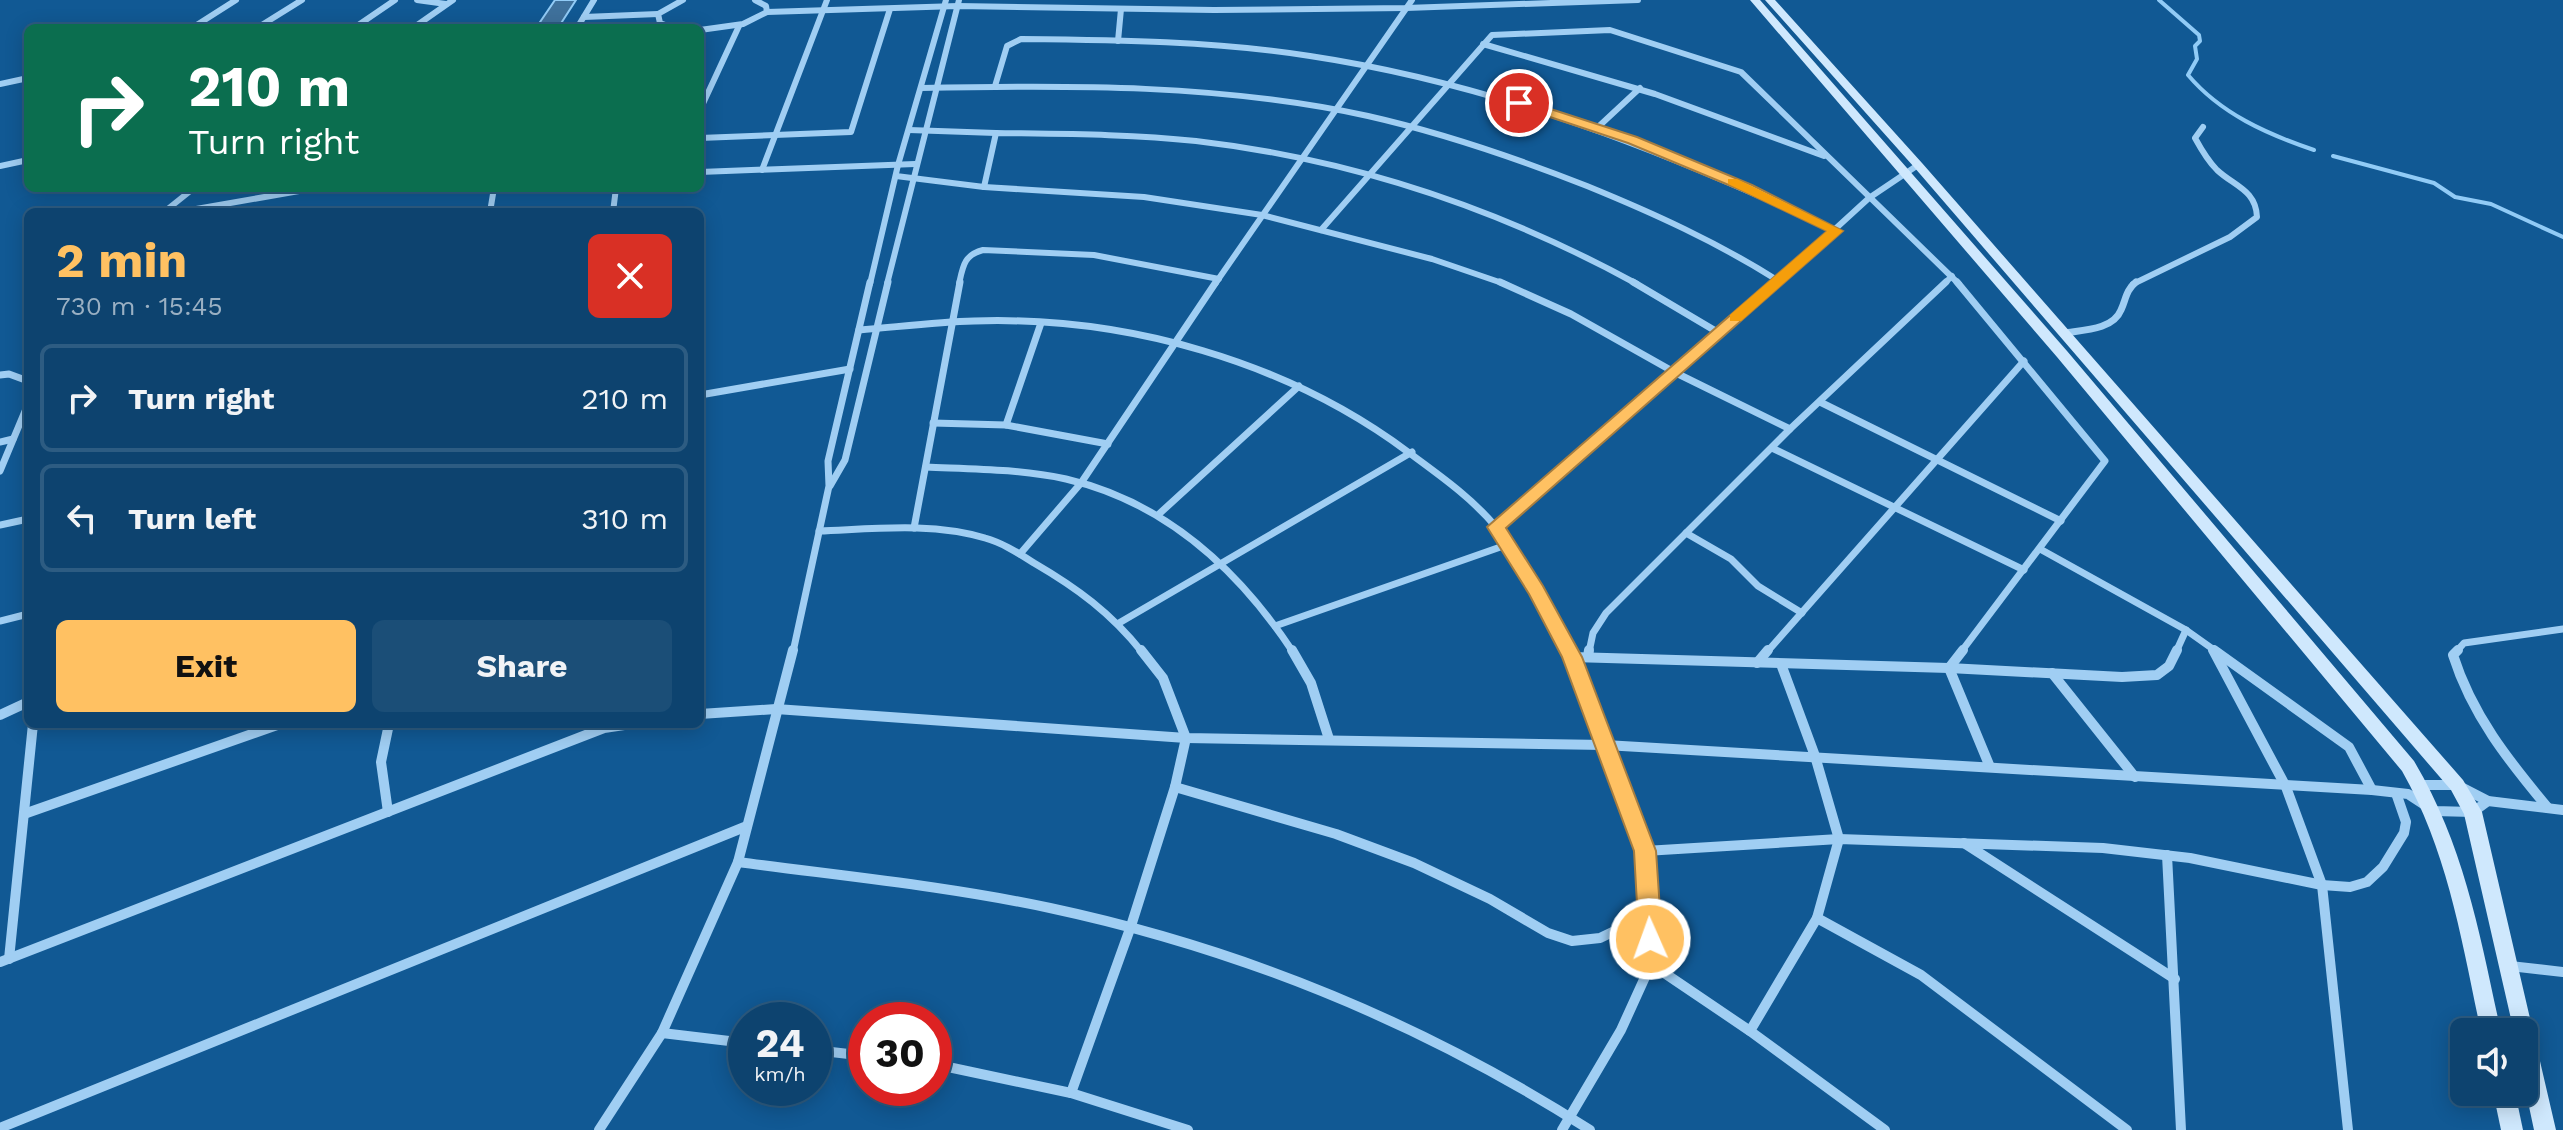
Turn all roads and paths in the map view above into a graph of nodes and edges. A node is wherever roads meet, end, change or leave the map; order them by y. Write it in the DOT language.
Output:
graph roads {
  1 [pos="236,0"];
  2 [pos="302,0"];
  3 [pos="395,0"];
  4 [pos="417,0"];
  5 [pos="453,0"];
  6 [pos="594,0"];
  7 [pos="683,0"];
  8 [pos="755,0"];
  9 [pos="827,0"];
  10 [pos="1090,0"];
  11 [pos="1412,0"];
  12 [pos="1638,0"];
  13 [pos="1755,0"];
  14 [pos="1770,0"];
  15 [pos="946,3"];
  16 [pos="958,3"];
  17 [pos="447,4"];
  18 [pos="1406,8"];
  19 [pos="890,9"];
  20 [pos="1092,9"];
  21 [pos="1121,9"];
  22 [pos="823,11"];
  23 [pos="767,12"];
  24 [pos="658,14"];
  25 [pos="584,17"];
  26 [pos="198,24"];
  27 [pos="263,24"];
  28 [pos="360,24"];
  29 [pos="419,24"];
  30 [pos="580,24"];
  31 [pos="662,24"];
  32 [pos="739,26"];
  33 [pos="704,30"];
  34 [pos="1118,41"];
  35 [pos="1483,44"];
  36 [pos="933,47"];
  37 [pos="947,47"];
  38 [pos="1368,66"];
  39 [pos="24,79"];
  40 [pos="0,84"];
  41 [pos="1448,84"];
  42 [pos="995,86"];
  43 [pos="936,87"];
  44 [pos="921,88"];
  45 [pos="1640,88"];
  46 [pos="704,101"];
  47 [pos="1336,110"];
  48 [pos="2203,127"];
  49 [pos="1412,128"];
  50 [pos="1597,128"];
  51 [pos="909,130"];
  52 [pos="925,130"];
  53 [pos="996,133"];
  54 [pos="774,136"];
  55 [pos="704,138"];
  56 [pos="1300,157"];
  57 [pos="1829,158"];
  58 [pos="24,161"];
  59 [pos="915,164"];
  60 [pos="898,165"];
  61 [pos="0,166"];
  62 [pos="1912,168"];
  63 [pos="762,170"];
  64 [pos="704,172"];
  65 [pos="1371,172"];
  66 [pos="896,176"];
  67 [pos="913,178"];
  68 [pos="984,187"];
  69 [pos="189,192"];
  70 [pos="293,192"];
  71 [pos="1869,198"];
  72 [pos="169,208"];
  73 [pos="202,208"];
  74 [pos="1262,215"];
  75 [pos="1321,230"];
  76 [pos="1836,231"];
  77 [pos="897,242"];
  78 [pos="880,243"];
  79 [pos="1952,276"];
  80 [pos="1219,279"];
  81 [pos="1777,280"];
  82 [pos="868,289"];
  83 [pos="886,289"];
  84 [pos="950,323"];
  85 [pos="1041,323"];
  86 [pos="877,329"];
  87 [pos="859,330"];
  88 [pos="1719,333"];
  89 [pos="2064,333"];
  90 [pos="1175,344"];
  91 [pos="2024,361"];
  92 [pos="850,369"];
  93 [pos="1674,372"];
  94 [pos="0,375"];
  95 [pos="24,380"];
  96 [pos="1299,386"];
  97 [pos="704,394"];
  98 [pos="843,398"];
  99 [pos="860,398"];
  100 [pos="1820,402"];
  101 [pos="24,413"];
  102 [pos="933,423"];
  103 [pos="1006,425"];
  104 [pos="1790,429"];
  105 [pos="13,439"];
  106 [pos="0,442"];
  107 [pos="1108,444"];
  108 [pos="1772,448"];
  109 [pos="1412,452"];
  110 [pos="1939,459"];
  111 [pos="926,467"];
  112 [pos="0,471"];
  113 [pos="1081,483"];
  114 [pos="829,486"];
  115 [pos="1897,506"];
  116 [pos="1159,514"];
  117 [pos="24,520"];
  118 [pos="2061,521"];
  119 [pos="0,525"];
  120 [pos="1496,527"];
  121 [pos="914,528"];
  122 [pos="819,531"];
  123 [pos="1686,533"];
  124 [pos="1509,544"];
  125 [pos="2040,549"];
  126 [pos="1020,554"];
  127 [pos="1225,563"];
  128 [pos="2024,570"];
  129 [pos="1802,613"];
  130 [pos="24,615"];
  131 [pos="0,621"];
  132 [pos="1119,623"];
  133 [pos="1275,626"];
  134 [pos="2563,629"];
  135 [pos="2186,630"];
  136 [pos="2212,649"];
  137 [pos="1572,657"];
  138 [pos="1588,657"];
  139 [pos="1757,663"];
  140 [pos="1781,664"];
  141 [pos="1949,668"];
  142 [pos="2052,673"];
  143 [pos="24,704"];
  144 [pos="776,709"];
  145 [pos="704,714"];
  146 [pos="0,715"];
  147 [pos="33,728"];
  148 [pos="269,728"];
  149 [pos="388,728"];
  150 [pos="599,728"];
  151 [pos="1186,738"];
  152 [pos="1329,739"];
  153 [pos="1605,745"];
  154 [pos="1815,756"];
  155 [pos="1990,767"];
  156 [pos="2135,777"];
  157 [pos="2457,785"];
  158 [pos="1175,787"];
  159 [pos="2286,787"];
  160 [pos="2414,789"];
  161 [pos="2372,790"];
  162 [pos="2396,793"];
  163 [pos="2480,806"];
  164 [pos="2548,808"];
  165 [pos="2563,810"];
  166 [pos="2434,811"];
  167 [pos="388,812"];
  168 [pos="24,814"];
  169 [pos="747,826"];
  170 [pos="1839,839"];
  171 [pos="1964,843"];
  172 [pos="1645,851"];
  173 [pos="2167,855"];
  174 [pos="738,862"];
  175 [pos="2322,885"];
  176 [pos="1650,914"];
  177 [pos="1817,918"];
  178 [pos="1131,926"];
  179 [pos="5,960"];
  180 [pos="1651,964"];
  181 [pos="2510,966"];
  182 [pos="2563,972"];
  183 [pos="2175,979"];
  184 [pos="2488,1018"];
  185 [pos="2521,1018"];
  186 [pos="1750,1031"];
  187 [pos="662,1033"];
  188 [pos="728,1041"];
  189 [pos="952,1068"];
  190 [pos="1071,1093"];
  191 [pos="2538,1098"];
  192 [pos="2507,1106"];
  193 [pos="1570,1116"];
  194 [pos="0,1128"];
  195 [pos="599,1130"];
  196 [pos="1188,1130"];
  197 [pos="1562,1130"];
  198 [pos="1590,1130"];
  199 [pos="1885,1130"];
  200 [pos="2127,1130"];
  201 [pos="2181,1130"];
  202 [pos="2348,1130"];
  203 [pos="2512,1130"];
  204 [pos="2545,1130"];
  1 -- 26 [label="street"];
  2 -- 27 [label="street"];
  3 -- 28 [label="street"];
  4 -- 17 [label="street"];
  5 -- 17 [label="street"];
  6 -- 25 [label="street"];
  7 -- 24 [label="street"];
  8 -- 23 [label="street"];
  9 -- 22 [label="street"];
  10 -- 20 [label="street"];
  11 -- 18 [label="street"];
  12 -- 18 [label="street"];
  13 -- 62 [label="main road"];
  14 -- 62 [label="main road"];
  15 -- 16 [label="street"];
  15 -- 19 [label="street"];
  15 -- 36 [label="street"];
  16 -- 20 [label="street"];
  16 -- 37 [label="street"];
  17 -- 29 [label="street"];
  18 -- 21 [label="street"];
  18 -- 38 [label="street"];
  19 -- 22 [label="street"];
  19 -- 54 [label="street"];
  20 -- 21 [label="street"];
  21 -- 34 [label="street"];
  22 -- 23 [label="street"];
  22 -- 54 [label="street"];
  23 -- 32 [label="street"];
  24 -- 25 [label="street"];
  24 -- 31 [label="street"];
  25 -- 30 [label="street"];
  32 -- 33 [label="street"];
  32 -- 46 [label="street"];
  34 -- 38 [label="street"];
  34 -- 42 [label="street"];
  35 -- 41 [label="street"];
  35 -- 45 [label="street"];
  35 -- 57 [label="street"];
  36 -- 37 [label="street"];
  36 -- 44 [label="street"];
  37 -- 43 [label="street"];
  38 -- 41 [label="street"];
  38 -- 47 [label="street"];
  39 -- 40 [label="street"];
  41 -- 49 [label="street"];
  41 -- 50 [label="street"];
  42 -- 43 [label="street"];
  42 -- 47 [label="street"];
  43 -- 44 [label="street"];
  43 -- 52 [label="street"];
  44 -- 51 [label="street"];
  45 -- 50 [label="street"];
  45 -- 57 [label="street"];
  47 -- 49 [label="street"];
  47 -- 56 [label="street"];
  48 -- 89 [label="street"];
  49 -- 65 [label="street"];
  49 -- 81 [label="street"];
  50 -- 76 [label="street"];
  51 -- 52 [label="street"];
  51 -- 60 [label="street"];
  52 -- 53 [label="street"];
  52 -- 59 [label="street"];
  53 -- 56 [label="street"];
  53 -- 68 [label="street"];
  54 -- 55 [label="street"];
  54 -- 63 [label="street"];
  56 -- 65 [label="street"];
  56 -- 74 [label="street"];
  57 -- 71 [label="street"];
  58 -- 61 [label="street"];
  59 -- 60 [label="street"];
  59 -- 67 [label="street"];
  60 -- 63 [label="street"];
  60 -- 66 [label="street"];
  62 -- 71 [label="street"];
  62 -- 89 [label="main road"];
  62 -- 160 [label="main road"];
  63 -- 64 [label="street"];
  65 -- 75 [label="street"];
  65 -- 88 [label="street"];
  66 -- 67 [label="street"];
  66 -- 78 [label="street"];
  67 -- 68 [label="street"];
  67 -- 77 [label="street"];
  68 -- 74 [label="street"];
  69 -- 72 [label="street"];
  70 -- 73 [label="street"];
  71 -- 76 [label="street"];
  71 -- 79 [label="street"];
  74 -- 75 [label="street"];
  74 -- 80 [label="street"];
  75 -- 93 [label="street"];
  76 -- 81 [label="street"];
  77 -- 78 [label="street"];
  77 -- 83 [label="street"];
  78 -- 82 [label="street"];
  79 -- 91 [label="street"];
  79 -- 100 [label="street"];
  80 -- 84 [label="street"];
  80 -- 90 [label="street"];
  81 -- 88 [label="street"];
  82 -- 83 [label="street"];
  82 -- 87 [label="street"];
  83 -- 86 [label="street"];
  84 -- 85 [label="street"];
  84 -- 86 [label="street"];
  84 -- 102 [label="street"];
  85 -- 90 [label="street"];
  85 -- 103 [label="street"];
  86 -- 87 [label="street"];
  86 -- 99 [label="street"];
  87 -- 92 [label="street"];
  88 -- 93 [label="street"];
  89 -- 157 [label="main road"];
  90 -- 96 [label="street"];
  90 -- 107 [label="street"];
  91 -- 110 [label="street"];
  91 -- 118 [label="street"];
  92 -- 97 [label="street"];
  92 -- 98 [label="street"];
  93 -- 104 [label="street"];
  93 -- 120 [label="street"];
  94 -- 95 [label="street"];
  96 -- 109 [label="street"];
  96 -- 116 [label="street"];
  98 -- 99 [label="street"];
  98 -- 114 [label="street"];
  99 -- 114 [label="street"];
  100 -- 104 [label="street"];
  100 -- 110 [label="street"];
  101 -- 105 [label="street"];
  102 -- 103 [label="street"];
  102 -- 111 [label="street"];
  103 -- 107 [label="street"];
  104 -- 108 [label="street"];
  105 -- 106 [label="street"];
  105 -- 112 [label="street"];
  107 -- 113 [label="street"];
  108 -- 115 [label="street"];
  108 -- 123 [label="street"];
  109 -- 120 [label="street"];
  109 -- 127 [label="street"];
  110 -- 115 [label="street"];
  110 -- 118 [label="street"];
  111 -- 113 [label="street"];
  111 -- 121 [label="street"];
  113 -- 116 [label="street"];
  113 -- 126 [label="street"];
  114 -- 122 [label="street"];
  115 -- 128 [label="street"];
  115 -- 129 [label="street"];
  116 -- 127 [label="street"];
  117 -- 119 [label="street"];
  118 -- 125 [label="street"];
  120 -- 124 [label="street"];
  121 -- 122 [label="street"];
  121 -- 126 [label="street"];
  122 -- 144 [label="street"];
  123 -- 129 [label="street"];
  123 -- 138 [label="street"];
  124 -- 133 [label="street"];
  124 -- 137 [label="street"];
  125 -- 128 [label="street"];
  125 -- 135 [label="street"];
  126 -- 132 [label="street"];
  127 -- 132 [label="street"];
  127 -- 133 [label="street"];
  128 -- 141 [label="street"];
  129 -- 139 [label="street"];
  130 -- 131 [label="street"];
  132 -- 151 [label="street"];
  133 -- 152 [label="street"];
  134 -- 164 [label="street"];
  135 -- 136 [label="street"];
  135 -- 142 [label="street"];
  136 -- 159 [label="street"];
  136 -- 161 [label="street"];
  137 -- 138 [label="street"];
  137 -- 153 [label="street"];
  138 -- 139 [label="street"];
  139 -- 140 [label="street"];
  140 -- 141 [label="street"];
  140 -- 154 [label="street"];
  141 -- 142 [label="street"];
  141 -- 155 [label="street"];
  142 -- 156 [label="street"];
  143 -- 146 [label="street"];
  144 -- 145 [label="street"];
  144 -- 151 [label="street"];
  144 -- 169 [label="street"];
  147 -- 168 [label="street"];
  148 -- 168 [label="street"];
  149 -- 167 [label="street"];
  150 -- 167 [label="street"];
  151 -- 152 [label="street"];
  151 -- 158 [label="street"];
  152 -- 153 [label="street"];
  153 -- 154 [label="street"];
  153 -- 172 [label="street"];
  154 -- 155 [label="street"];
  154 -- 170 [label="street"];
  155 -- 156 [label="street"];
  156 -- 159 [label="street"];
  157 -- 160 [label="street"];
  157 -- 163 [label="main road"];
  158 -- 176 [label="street"];
  158 -- 178 [label="street"];
  159 -- 161 [label="street"];
  159 -- 175 [label="street"];
  160 -- 162 [label="street"];
  160 -- 166 [label="main road"];
  161 -- 162 [label="street"];
  162 -- 175 [label="street"];
  163 -- 164 [label="street"];
  163 -- 166 [label="street"];
  163 -- 181 [label="main road"];
  164 -- 165 [label="street"];
  166 -- 184 [label="main road"];
  167 -- 179 [label="street"];
  168 -- 179 [label="street"];
  169 -- 174 [label="street"];
  169 -- 194 [label="street"];
  170 -- 171 [label="street"];
  170 -- 172 [label="street"];
  170 -- 177 [label="street"];
  171 -- 173 [label="street"];
  171 -- 183 [label="street"];
  172 -- 176 [label="street"];
  173 -- 175 [label="street"];
  173 -- 183 [label="street"];
  174 -- 178 [label="street"];
  174 -- 187 [label="street"];
  175 -- 202 [label="street"];
  176 -- 180 [label="street"];
  177 -- 186 [label="street"];
  177 -- 200 [label="street"];
  178 -- 190 [label="street"];
  178 -- 193 [label="street"];
  180 -- 186 [label="street"];
  180 -- 193 [label="street"];
  181 -- 182 [label="street"];
  181 -- 185 [label="main road"];
  183 -- 201 [label="street"];
  186 -- 199 [label="street"];
  187 -- 188 [label="street"];
  187 -- 195 [label="street"];
  189 -- 190 [label="street"];
  190 -- 196 [label="street"];
  191 -- 204 [label="main road"];
  192 -- 203 [label="main road"];
  193 -- 197 [label="street"];
  193 -- 198 [label="street"];
}
